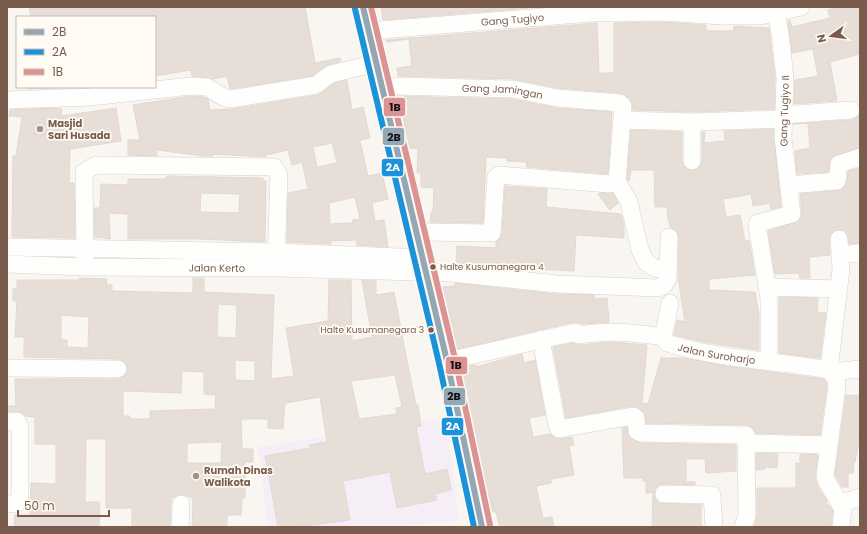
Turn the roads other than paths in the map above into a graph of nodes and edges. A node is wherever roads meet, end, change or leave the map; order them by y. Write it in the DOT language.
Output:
graph roads {
  1 [pos="363,7"];
  2 [pos="801,7"];
  3 [pos="776,13"];
  4 [pos="368,31"];
  5 [pos="376,63"];
  6 [pos="382,89"];
  7 [pos="7,100"];
  8 [pos="851,110"];
  9 [pos="622,112"];
  10 [pos="783,117"];
  11 [pos="692,122"];
  12 [pos="860,157"];
  13 [pos="692,161"];
  14 [pos="618,181"];
  15 [pos="789,185"];
  16 [pos="418,232"];
  17 [pos="669,238"];
  18 [pos="7,247"];
  19 [pos="85,248"];
  20 [pos="276,252"];
  21 [pos="860,253"];
  22 [pos="7,264"];
  23 [pos="425,266"];
  24 [pos="85,267"];
  25 [pos="276,268"];
  26 [pos="668,272"];
  27 [pos="768,287"];
  28 [pos="838,289"];
  29 [pos="670,303"];
  30 [pos="663,337"];
  31 [pos="541,339"];
  32 [pos="447,361"];
  33 [pos="769,362"];
  34 [pos="7,368"];
  35 [pos="118,369"];
  36 [pos="860,369"];
  37 [pos="831,371"];
  38 [pos="7,422"];
  39 [pos="746,439"];
  40 [pos="829,445"];
  41 [pos="664,494"];
  42 [pos="860,497"];
  43 [pos="7,504"];
  44 [pos="181,504"];
  45 [pos="840,504"];
  46 [pos="180,527"];
  47 [pos="482,527"];
  48 [pos="714,527"];
  49 [pos="743,527"];
  50 [pos="842,527"];
  1 -- 4 [label="main road"];
  2 -- 3 [label="street, Gang Tugiyo"];
  3 -- 4 [label="street, Gang Tugiyo"];
  3 -- 10 [label="street, Gang Tugiyo II"];
  4 -- 5 [label="main road"];
  5 -- 6 [label="main road"];
  5 -- 7 [label="street"];
  6 -- 9 [label="street, Gang Jamingan"];
  6 -- 16 [label="main road"];
  8 -- 10 [label="street, Gang Jamingan"];
  9 -- 11 [label="street, Gang Jamingan"];
  9 -- 14 [label="street"];
  10 -- 11 [label="street, Gang Jamingan"];
  10 -- 15 [label="street, Gang Tugiyo II"];
  11 -- 13 [label="street"];
  12 -- 15 [label="street"];
  14 -- 16 [label="street"];
  14 -- 26 [label="street"];
  15 -- 27 [label="street, Gang Tugiyo II"];
  16 -- 23 [label="main road"];
  17 -- 26 [label="street"];
  18 -- 19 [label="street, Jalan Kerto"];
  19 -- 20 [label="street, Jalan Kerto"];
  19 -- 20 [label="street"];
  19 -- 24 [label="street"];
  20 -- 23 [label="street, Jalan Kerto"];
  20 -- 25 [label="street"];
  21 -- 28 [label="street"];
  22 -- 24 [label="street, Jalan Kerto"];
  23 -- 25 [label="street, Jalan Kerto"];
  23 -- 26 [label="street"];
  23 -- 32 [label="main road"];
  24 -- 25 [label="street, Jalan Kerto"];
  27 -- 28 [label="street"];
  27 -- 33 [label="street"];
  28 -- 37 [label="street"];
  29 -- 30 [label="street"];
  30 -- 31 [label="street, Jalan Suroharjo"];
  30 -- 33 [label="street, Jalan Suroharjo"];
  31 -- 32 [label="street, Jalan Suroharjo"];
  31 -- 39 [label="street"];
  32 -- 47 [label="main road"];
  33 -- 37 [label="street, Jalan Suroharjo"];
  34 -- 35 [label="street"];
  36 -- 37 [label="street, Jalan Suroharjo"];
  37 -- 40 [label="street"];
  38 -- 43 [label="street"];
  39 -- 40 [label="street"];
  39 -- 49 [label="street"];
  40 -- 45 [label="street"];
  41 -- 48 [label="street"];
  42 -- 45 [label="street"];
  44 -- 46 [label="street"];
  45 -- 50 [label="street"];
}
